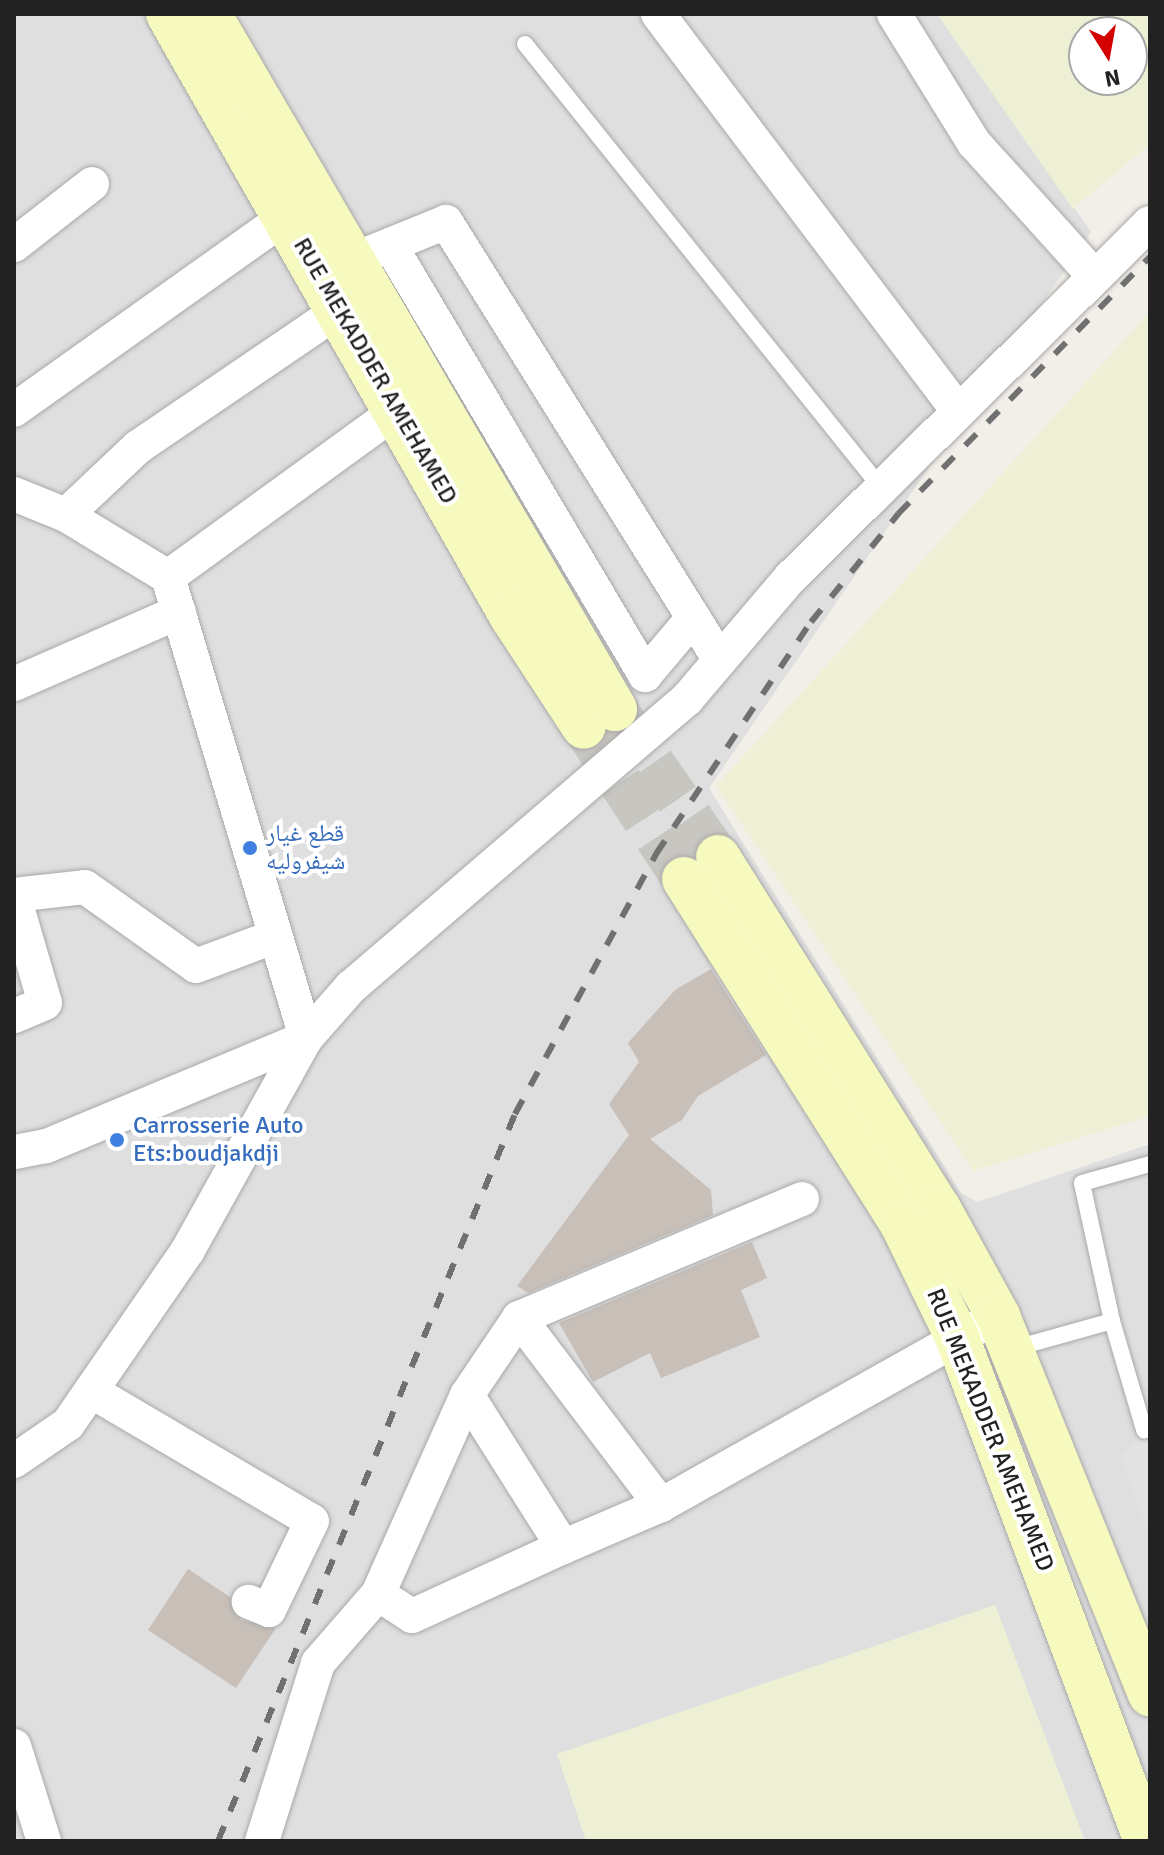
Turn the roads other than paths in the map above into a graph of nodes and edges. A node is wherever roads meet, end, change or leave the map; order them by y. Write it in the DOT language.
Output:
graph roads {
  1 [pos="168,14"];
  2 [pos="209,14"];
  3 [pos="658,14"];
  4 [pos="894,14"];
  5 [pos="525,44"];
  6 [pos="92,184"];
  7 [pos="287,216"];
  8 [pos="1150,223"];
  9 [pos="14,245"];
  10 [pos="372,252"];
  11 [pos="1094,276"];
  12 [pos="341,309"];
  13 [pos="14,410"];
  14 [pos="398,410"];
  15 [pos="958,411"];
  16 [pos="882,489"];
  17 [pos="14,494"];
  18 [pos="66,515"];
  19 [pos="168,577"];
  20 [pos="179,612"];
  21 [pos="693,618"];
  22 [pos="718,657"];
  23 [pos="14,684"];
  24 [pos="14,896"];
  25 [pos="276,936"];
  26 [pos="14,1016"];
  27 [pos="306,1038"];
  28 [pos="14,1152"];
  29 [pos="1150,1164"];
  30 [pos="802,1199"];
  31 [pos="519,1318"];
  32 [pos="1112,1321"];
  33 [pos="1004,1333"];
  34 [pos="957,1337"];
  35 [pos="91,1391"];
  36 [pos="467,1395"];
  37 [pos="1144,1430"];
  38 [pos="14,1461"];
  39 [pos="661,1505"];
  40 [pos="563,1547"];
  41 [pos="378,1594"];
  42 [pos="249,1602"];
  43 [pos="1150,1695"];
  44 [pos="14,1746"];
  45 [pos="44,1841"];
  46 [pos="262,1841"];
  47 [pos="1146,1841"];
  1 -- 7 [label="main road, RUE MEKADDER AMEHAMED"];
  2 -- 10 [label="main road, RUE MEKADDER AMEHAMED"];
  3 -- 15 [label="street"];
  4 -- 11 [label="street"];
  5 -- 16 [label="lane"];
  6 -- 9 [label="street"];
  7 -- 12 [label="main road, RUE MEKADDER AMEHAMED"];
  7 -- 13 [label="street"];
  8 -- 11 [label="street"];
  10 -- 14 [label="main road, RUE MEKADDER AMEHAMED"];
  10 -- 21 [label="street"];
  10 -- 21 [label="street"];
  11 -- 15 [label="street"];
  12 -- 14 [label="main road, RUE MEKADDER AMEHAMED"];
  12 -- 18 [label="street"];
  14 -- 19 [label="street"];
  15 -- 16 [label="street"];
  16 -- 22 [label="street"];
  17 -- 18 [label="street"];
  18 -- 19 [label="street"];
  19 -- 20 [label="street"];
  20 -- 23 [label="street"];
  20 -- 25 [label="street"];
  21 -- 22 [label="street"];
  22 -- 27 [label="street"];
  24 -- 25 [label="street"];
  24 -- 26 [label="street"];
  25 -- 27 [label="street"];
  27 -- 28 [label="street"];
  27 -- 35 [label="street"];
  29 -- 32 [label="lane"];
  30 -- 31 [label="street"];
  31 -- 36 [label="street"];
  31 -- 39 [label="street"];
  32 -- 33 [label="lane"];
  32 -- 37 [label="lane"];
  33 -- 34 [label="street"];
  33 -- 34 [label="main road, RUE MEKADDER AMEHAMED"];
  33 -- 43 [label="main road, RUE MEKADDER AMEHAMED"];
  34 -- 39 [label="street"];
  34 -- 47 [label="main road, RUE MEKADDER AMEHAMED"];
  35 -- 38 [label="street"];
  35 -- 42 [label="street"];
  36 -- 40 [label="street"];
  36 -- 41 [label="street"];
  39 -- 40 [label="street"];
  40 -- 41 [label="street"];
  41 -- 46 [label="street"];
  44 -- 45 [label="street"];
}
